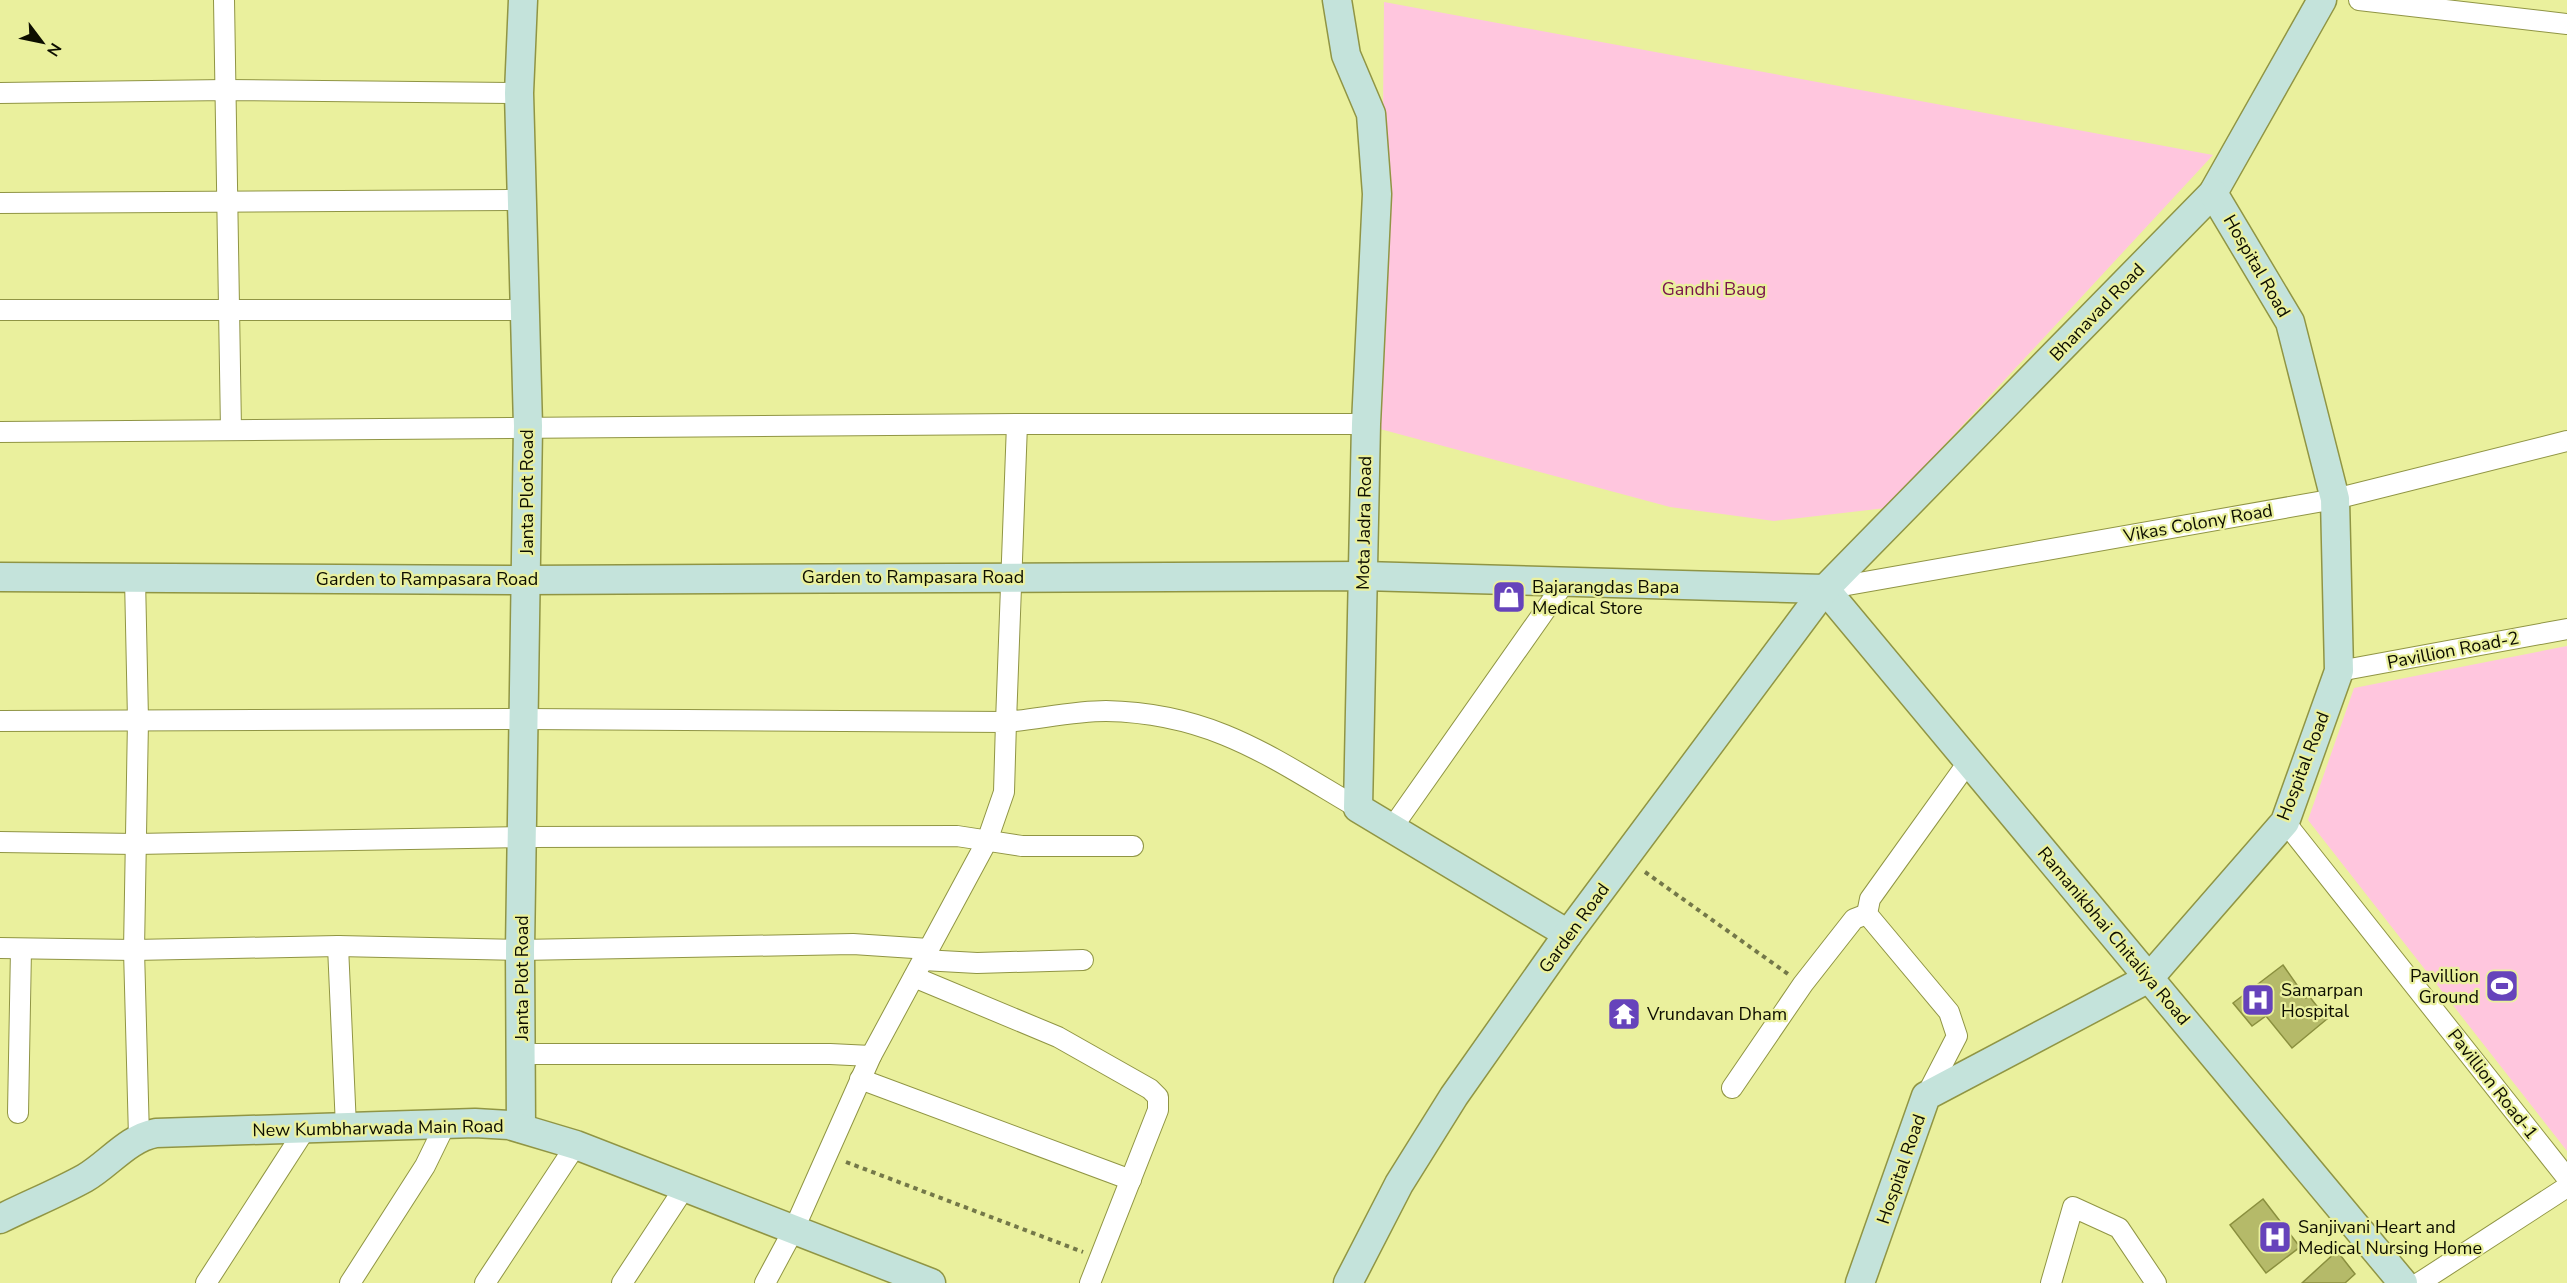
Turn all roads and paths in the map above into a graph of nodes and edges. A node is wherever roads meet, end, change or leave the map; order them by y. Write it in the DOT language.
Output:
graph roads {
  1 [pos="224,0"];
  2 [pos="523,0"];
  3 [pos="1337,0"];
  4 [pos="2322,0"];
  5 [pos="2359,0"];
  6 [pos="2567,24"];
  7 [pos="226,90"];
  8 [pos="0,93"];
  9 [pos="519,93"];
  10 [pos="2214,193"];
  11 [pos="227,201"];
  12 [pos="522,201"];
  13 [pos="0,203"];
  14 [pos="228,309"];
  15 [pos="0,310"];
  16 [pos="524,310"];
  17 [pos="1017,424"];
  18 [pos="1366,424"];
  19 [pos="528,426"];
  20 [pos="231,430"];
  21 [pos="0,432"];
  22 [pos="2567,441"];
  23 [pos="2335,499"];
  24 [pos="1011,576"];
  25 [pos="1363,576"];
  26 [pos="0,577"];
  27 [pos="135,578"];
  28 [pos="526,580"];
  29 [pos="1565,582"];
  30 [pos="1825,589"];
  31 [pos="2567,628"];
  32 [pos="2339,671"];
  33 [pos="525,719"];
  34 [pos="138,720"];
  35 [pos="0,721"];
  36 [pos="1006,722"];
  37 [pos="1969,761"];
  38 [pos="1358,808"];
  39 [pos="2284,822"];
  40 [pos="1392,828"];
  41 [pos="524,837"];
  42 [pos="987,841"];
  43 [pos="0,842"];
  44 [pos="136,844"];
  45 [pos="1133,846"];
  46 [pos="1626,858"];
  47 [pos="1867,914"];
  48 [pos="1569,934"];
  49 [pos="338,946"];
  50 [pos="0,948"];
  51 [pos="21,949"];
  52 [pos="134,950"];
  53 [pos="520,950"];
  54 [pos="1083,960"];
  55 [pos="922,962"];
  56 [pos="2150,978"];
  57 [pos="1803,984"];
  58 [pos="522,1054"];
  59 [pos="871,1056"];
  60 [pos="861,1079"];
  61 [pos="1732,1088"];
  62 [pos="1926,1096"];
  63 [pos="18,1113"];
  64 [pos="446,1124"];
  65 [pos="346,1127"];
  66 [pos="306,1128"];
  67 [pos="521,1128"];
  68 [pos="139,1137"];
  69 [pos="576,1145"];
  70 [pos="827,1155"];
  71 [pos="2567,1178"];
  72 [pos="1131,1180"];
  73 [pos="685,1187"];
  74 [pos="2567,1187"];
  75 [pos="0,1219"];
  76 [pos="794,1229"];
  77 [pos="1101,1258"];
  78 [pos="206,1283"];
  79 [pos="350,1283"];
  80 [pos="485,1283"];
  81 [pos="621,1283"];
  82 [pos="765,1283"];
  83 [pos="931,1283"];
  84 [pos="1090,1283"];
  85 [pos="1348,1283"];
  86 [pos="1860,1283"];
  87 [pos="2051,1283"];
  88 [pos="2156,1283"];
  89 [pos="2403,1283"];
  90 [pos="2419,1283"];
  1 -- 7 [label="street"];
  2 -- 9 [label="main road, Janta Plot Road"];
  3 -- 18 [label="main road, Mota Jadra Road"];
  4 -- 10 [label="main road, Bhanavad Road"];
  5 -- 6 [label="street"];
  7 -- 8 [label="street"];
  7 -- 9 [label="street"];
  7 -- 11 [label="street"];
  9 -- 12 [label="main road, Janta Plot Road"];
  10 -- 23 [label="main road, Hospital Road"];
  10 -- 30 [label="main road, Bhanavad Road"];
  11 -- 12 [label="street"];
  11 -- 13 [label="street"];
  11 -- 14 [label="street"];
  12 -- 16 [label="main road, Janta Plot Road"];
  14 -- 15 [label="street"];
  14 -- 16 [label="street"];
  14 -- 20 [label="street"];
  16 -- 19 [label="main road, Janta Plot Road"];
  17 -- 18 [label="street"];
  17 -- 19 [label="street"];
  17 -- 24 [label="street"];
  18 -- 25 [label="main road, Mota Jadra Road"];
  19 -- 20 [label="street"];
  19 -- 28 [label="main road, Janta Plot Road"];
  20 -- 21 [label="street"];
  22 -- 23 [label="street, Vikas Colony Road"];
  23 -- 30 [label="street, Vikas Colony Road"];
  23 -- 32 [label="main road, Hospital Road"];
  24 -- 25 [label="main road, Garden to Rampasara Road"];
  24 -- 28 [label="main road, Garden to Rampasara Road"];
  24 -- 36 [label="street"];
  25 -- 29 [label="main road, Garden to Rampasara Road"];
  25 -- 38 [label="main road, Mota Jadra Road"];
  26 -- 27 [label="main road, Garden to Rampasara Road"];
  27 -- 28 [label="main road, Garden to Rampasara Road"];
  27 -- 34 [label="street"];
  28 -- 33 [label="main road, Janta Plot Road"];
  29 -- 30 [label="main road, Garden to Rampasara Road"];
  29 -- 40 [label="street"];
  30 -- 37 [label="main road, Ramanikbhai Chitaliya Road"];
  30 -- 46 [label="main road, Garden Road"];
  31 -- 32 [label="street, Pavillion Road-2"];
  32 -- 39 [label="main road, Hospital Road"];
  33 -- 34 [label="street"];
  33 -- 36 [label="street"];
  33 -- 41 [label="main road, Janta Plot Road"];
  34 -- 35 [label="street"];
  34 -- 44 [label="street"];
  36 -- 38 [label="street"];
  36 -- 42 [label="street"];
  37 -- 47 [label="street"];
  37 -- 56 [label="main road, Ramanikbhai Chitaliya Road"];
  38 -- 40 [label="main road"];
  39 -- 56 [label="main road, Hospital Road"];
  39 -- 71 [label="street, Pavillion Road-1"];
  40 -- 48 [label="main road"];
  41 -- 42 [label="street"];
  41 -- 44 [label="street"];
  41 -- 53 [label="main road, Janta Plot Road"];
  42 -- 45 [label="street"];
  42 -- 55 [label="street"];
  43 -- 44 [label="street"];
  44 -- 52 [label="street"];
  46 -- 48 [label="main road, Garden Road"];
  46 -- 57 [label="path"];
  47 -- 57 [label="street"];
  47 -- 62 [label="street"];
  48 -- 85 [label="main road, Garden Road"];
  49 -- 52 [label="street"];
  49 -- 53 [label="street"];
  49 -- 65 [label="street"];
  50 -- 51 [label="street"];
  51 -- 52 [label="street"];
  51 -- 63 [label="street"];
  52 -- 68 [label="street"];
  53 -- 55 [label="street"];
  53 -- 58 [label="main road, Janta Plot Road"];
  54 -- 55 [label="street"];
  55 -- 59 [label="street"];
  55 -- 72 [label="street"];
  56 -- 62 [label="main road, Hospital Road"];
  56 -- 89 [label="main road, Ramanikbhai Chitaliya Road"];
  57 -- 61 [label="street"];
  58 -- 59 [label="street"];
  58 -- 67 [label="main road, Janta Plot Road"];
  59 -- 60 [label="street"];
  60 -- 70 [label="street"];
  60 -- 72 [label="street"];
  62 -- 86 [label="main road, Hospital Road"];
  64 -- 65 [label="main road, New Kumbharwada Main Road"];
  64 -- 67 [label="main road, New Kumbharwada Main Road"];
  64 -- 79 [label="street"];
  65 -- 66 [label="main road, New Kumbharwada Main Road"];
  66 -- 68 [label="main road, New Kumbharwada Main Road"];
  66 -- 78 [label="street"];
  67 -- 69 [label="main road, New Kumbharwada Main Road"];
  68 -- 75 [label="main road"];
  69 -- 73 [label="main road, New Kumbharwada Main Road"];
  69 -- 80 [label="street"];
  70 -- 76 [label="street"];
  70 -- 77 [label="path"];
  72 -- 77 [label="street"];
  73 -- 76 [label="main road, New Kumbharwada Main Road"];
  73 -- 81 [label="street"];
  74 -- 90 [label="street"];
  76 -- 82 [label="street"];
  76 -- 83 [label="main road, New Kumbharwada Main Road"];
  77 -- 84 [label="street"];
  87 -- 88 [label="street"];
}
